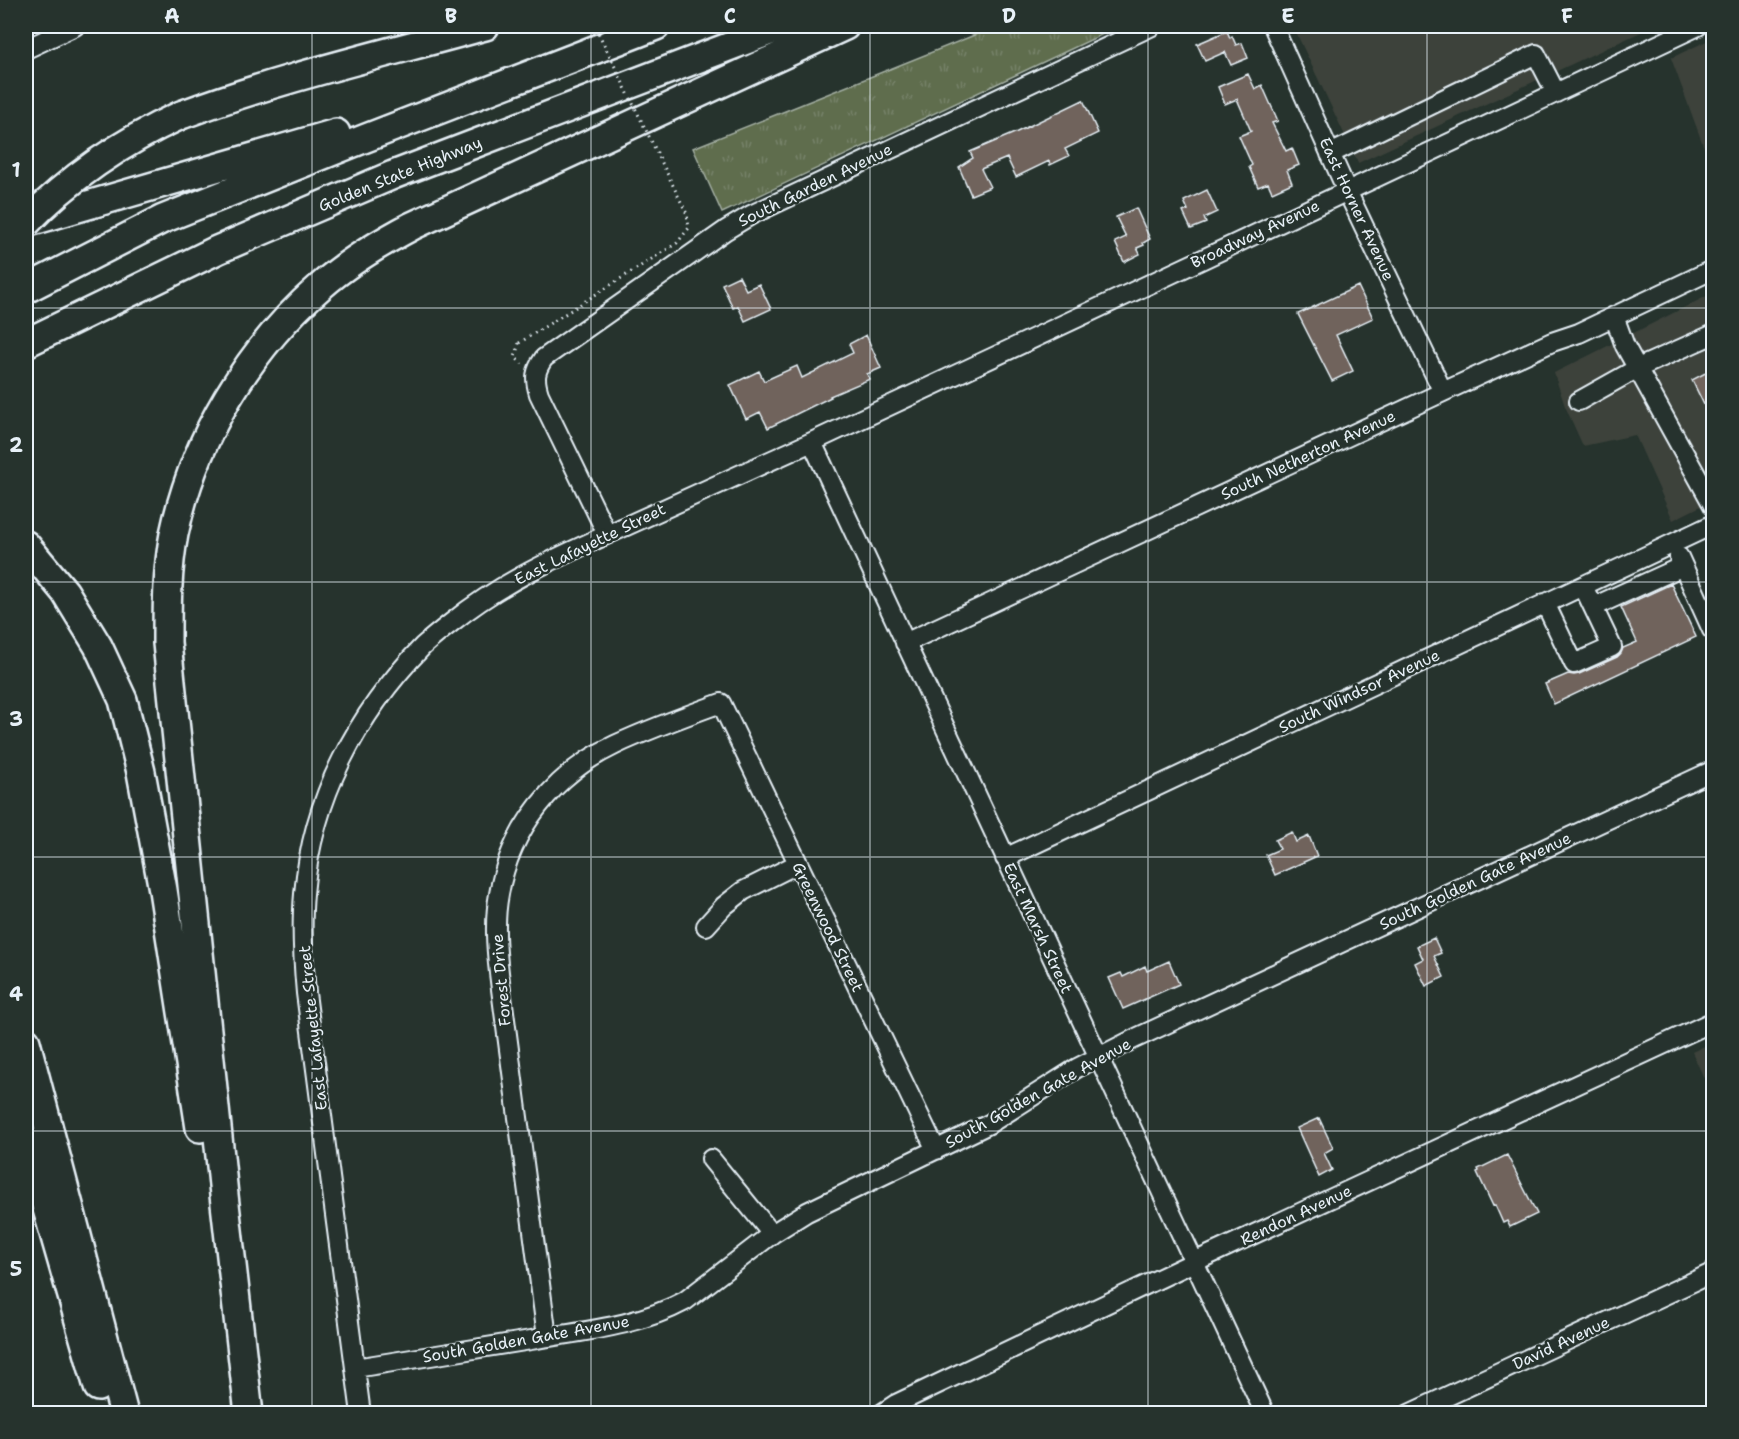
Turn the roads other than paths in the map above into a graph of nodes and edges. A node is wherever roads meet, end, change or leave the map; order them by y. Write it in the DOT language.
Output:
graph roads {
  1 [pos="75,26"];
  2 [pos="485,26"];
  3 [pos="656,26"];
  4 [pos="783,26"];
  5 [pos="845,26"];
  6 [pos="1152,26"];
  7 [pos="1273,26"];
  8 [pos="1698,26"];
  9 [pos="26,49"];
  10 [pos="1556,93"];
  11 [pos="366,138"];
  12 [pos="1330,154"];
  13 [pos="1347,191"];
  14 [pos="26,223"];
  15 [pos="1713,269"];
  16 [pos="26,289"];
  17 [pos="1614,316"];
  18 [pos="1713,334"];
  19 [pos="26,343"];
  20 [pos="1638,369"];
  21 [pos="1443,392"];
  22 [pos="1579,401"];
  23 [pos="812,442"];
  24 [pos="1708,484"];
  25 [pos="1713,507"];
  26 [pos="1713,524"];
  27 [pos="607,534"];
  28 [pos="1673,543"];
  29 [pos="26,545"];
  30 [pos="1683,566"];
  31 [pos="1583,586"];
  32 [pos="1545,603"];
  33 [pos="1593,607"];
  34 [pos="1713,629"];
  35 [pos="904,642"];
  36 [pos="720,702"];
  37 [pos="1713,770"];
  38 [pos="1005,858"];
  39 [pos="797,864"];
  40 [pos="706,926"];
  41 [pos="1713,1021"];
  42 [pos="26,1042"];
  43 [pos="1098,1057"];
  44 [pos="26,1140"];
  45 [pos="936,1150"];
  46 [pos="711,1159"];
  47 [pos="772,1234"];
  48 [pos="1194,1262"];
  49 [pos="1713,1272"];
  50 [pos="547,1337"];
  51 [pos="355,1368"];
  52 [pos="106,1413"];
  53 [pos="124,1413"];
  54 [pos="248,1413"];
  55 [pos="361,1413"];
  56 [pos="881,1413"];
  57 [pos="1264,1413"];
  58 [pos="1409,1413"];
  1 -- 9 [label="street"];
  2 -- 14 [label="highway, bridge"];
  3 -- 11 [label="highway"];
  4 -- 19 [label="highway, Golden State Highway"];
  5 -- 54 [label="highway"];
  6 -- 27 [label="street, South Garden Avenue"];
  7 -- 12 [label="street, East Horner Avenue"];
  8 -- 10 [label="street, Broadway Avenue"];
  10 -- 12 [label="street"];
  10 -- 13 [label="street, Broadway Avenue"];
  11 -- 14 [label="highway"];
  11 -- 16 [label="highway"];
  12 -- 13 [label="street, East Horner Avenue"];
  13 -- 21 [label="street, East Horner Avenue"];
  13 -- 23 [label="street, Broadway Avenue"];
  15 -- 17 [label="street, South Netherton Avenue"];
  17 -- 20 [label="street"];
  17 -- 21 [label="street, South Netherton Avenue"];
  18 -- 20 [label="street"];
  20 -- 22 [label="street"];
  20 -- 24 [label="street"];
  21 -- 35 [label="street, South Netherton Avenue"];
  23 -- 27 [label="street, East Lafayette Street"];
  23 -- 35 [label="street, East Marsh Street"];
  24 -- 25 [label="street"];
  26 -- 28 [label="street, South Windsor Avenue"];
  27 -- 51 [label="street, East Lafayette Street"];
  28 -- 30 [label="street"];
  28 -- 31 [label="street, South Windsor Avenue"];
  29 -- 54 [label="highway"];
  30 -- 33 [label="street"];
  30 -- 34 [label="street"];
  31 -- 32 [label="street, South Windsor Avenue"];
  31 -- 33 [label="street"];
  32 -- 33 [label="street"];
  32 -- 38 [label="street, South Windsor Avenue"];
  35 -- 38 [label="street, East Marsh Street"];
  36 -- 39 [label="street, Greenwood Street"];
  36 -- 50 [label="street, Forest Drive"];
  37 -- 43 [label="street, South Golden Gate Avenue"];
  38 -- 43 [label="street, East Marsh Street"];
  39 -- 40 [label="street"];
  39 -- 45 [label="street, Greenwood Street"];
  41 -- 48 [label="street, Rendon Avenue"];
  42 -- 53 [label="highway"];
  43 -- 45 [label="street, South Golden Gate Avenue"];
  43 -- 48 [label="street, East Marsh Street"];
  44 -- 52 [label="highway"];
  45 -- 47 [label="street, South Golden Gate Avenue"];
  46 -- 47 [label="street"];
  47 -- 50 [label="street, South Golden Gate Avenue"];
  48 -- 56 [label="street, Rendon Avenue"];
  48 -- 57 [label="street, East Marsh Street"];
  49 -- 58 [label="street, David Avenue"];
  50 -- 51 [label="street, South Golden Gate Avenue"];
  51 -- 55 [label="street, East Lafayette Street"];
}
